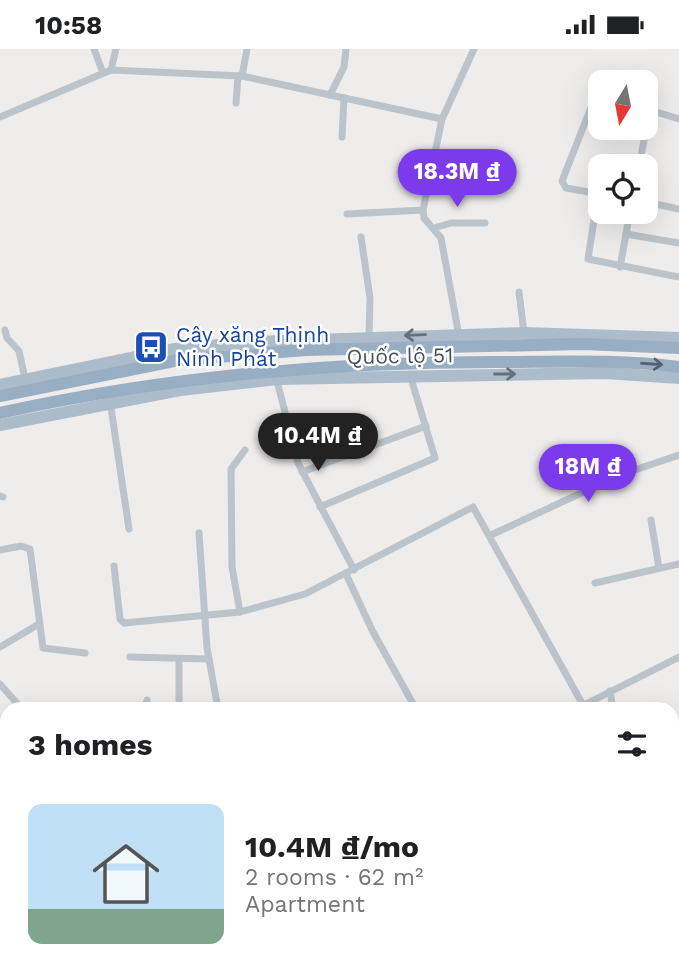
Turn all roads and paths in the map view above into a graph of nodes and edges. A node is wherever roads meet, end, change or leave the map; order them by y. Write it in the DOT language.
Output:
graph roads {
  1 [pos="94,49"];
  2 [pos="116,49"];
  3 [pos="247,49"];
  4 [pos="346,49"];
  5 [pos="474,49"];
  6 [pos="107,71"];
  7 [pos="240,76"];
  8 [pos="330,95"];
  9 [pos="344,98"];
  10 [pos="236,103"];
  11 [pos="658,113"];
  12 [pos="588,116"];
  13 [pos="0,117"];
  14 [pos="442,119"];
  15 [pos="679,119"];
  16 [pos="342,138"];
  17 [pos="588,192"];
  18 [pos="658,205"];
  19 [pos="679,209"];
  20 [pos="423,210"];
  21 [pos="347,214"];
  22 [pos="485,223"];
  23 [pos="593,224"];
  24 [pos="628,224"];
  25 [pos="433,228"];
  26 [pos="626,234"];
  27 [pos="361,237"];
  28 [pos="679,243"];
  29 [pos="620,267"];
  30 [pos="679,277"];
  31 [pos="519,292"];
  32 [pos="5,330"];
  33 [pos="524,333"];
  34 [pos="369,337"];
  35 [pos="679,338"];
  36 [pos="460,340"];
  37 [pos="335,344"];
  38 [pos="679,348"];
  39 [pos="679,367"];
  40 [pos="458,368"];
  41 [pos="275,374"];
  42 [pos="411,375"];
  43 [pos="679,378"];
  44 [pos="25,379"];
  45 [pos="0,385"];
  46 [pos="0,396"];
  47 [pos="109,397"];
  48 [pos="0,413"];
  49 [pos="0,425"];
  50 [pos="426,426"];
  51 [pos="245,450"];
  52 [pos="679,455"];
  53 [pos="302,472"];
  54 [pos="320,507"];
  55 [pos="651,520"];
  56 [pos="129,529"];
  57 [pos="199,533"];
  58 [pos="491,535"];
  59 [pos="0,550"];
  60 [pos="679,564"];
  61 [pos="114,566"];
  62 [pos="659,568"];
  63 [pos="350,572"];
  64 [pos="595,583"];
  65 [pos="240,612"];
  66 [pos="204,618"];
  67 [pos="39,624"];
  68 [pos="0,647"];
  69 [pos="85,653"];
  70 [pos="130,657"];
  71 [pos="679,657"];
  72 [pos="179,659"];
  73 [pos="209,659"];
  74 [pos="0,684"];
  75 [pos="610,691"];
  76 [pos="16,702"];
  77 [pos="179,702"];
  78 [pos="217,702"];
  79 [pos="412,702"];
  80 [pos="576,702"];
  81 [pos="589,702"];
  82 [pos="612,702"];
  1 -- 6 [label="street"];
  2 -- 6 [label="street"];
  3 -- 7 [label="street"];
  4 -- 8 [label="street"];
  5 -- 14 [label="street"];
  6 -- 7 [label="street"];
  6 -- 13 [label="street"];
  7 -- 8 [label="street"];
  7 -- 10 [label="street"];
  8 -- 9 [label="street"];
  9 -- 14 [label="street"];
  9 -- 16 [label="street"];
  11 -- 15 [label="street"];
  12 -- 17 [label="street"];
  14 -- 20 [label="street"];
  18 -- 19 [label="street"];
  20 -- 21 [label="street"];
  20 -- 25 [label="street"];
  22 -- 25 [label="street"];
  23 -- 29 [label="street"];
  24 -- 26 [label="street"];
  25 -- 36 [label="street"];
  26 -- 28 [label="street"];
  26 -- 29 [label="street"];
  27 -- 34 [label="street"];
  29 -- 30 [label="street"];
  31 -- 33 [label="street"];
  32 -- 44 [label="street"];
  33 -- 35 [label="main road, Quốc lộ 51"];
  33 -- 36 [label="main road, Quốc lộ 51"];
  36 -- 34 [label="main road, Quốc lộ 51, one-way"];
  34 -- 37 [label="main road, Quốc lộ 51"];
  36 -- 37 [label="highway, Quốc lộ 51"];
  36 -- 38 [label="highway, Quốc lộ 51"];
  37 -- 44 [label="main road, Quốc lộ 51"];
  37 -- 46 [label="highway, Quốc lộ 51"];
  40 -- 39 [label="highway, Quốc lộ 51, one-way"];
  40 -- 41 [label="highway, Quốc lộ 51"];
  40 -- 42 [label="main road, Quốc lộ 51"];
  40 -- 43 [label="main road, Quốc lộ 51, one-way"];
  41 -- 42 [label="main road, Quốc lộ 51"];
  41 -- 47 [label="highway, Quốc lộ 51"];
  41 -- 53 [label="street"];
  42 -- 50 [label="street"];
  44 -- 45 [label="main road, Quốc lộ 51"];
  47 -- 48 [label="highway, Quốc lộ 51"];
  47 -- 49 [label="main road, Quốc lộ 51"];
  47 -- 56 [label="street"];
  50 -- 53 [label="street"];
  50 -- 54 [label="street"];
  51 -- 65 [label="street"];
  52 -- 58 [label="street"];
  53 -- 54 [label="street"];
  54 -- 63 [label="street"];
  55 -- 62 [label="street"];
  57 -- 66 [label="street"];
  58 -- 63 [label="street"];
  58 -- 80 [label="street"];
  59 -- 67 [label="street"];
  60 -- 62 [label="street"];
  61 -- 66 [label="street"];
  62 -- 64 [label="street"];
  63 -- 65 [label="street"];
  63 -- 79 [label="street"];
  65 -- 66 [label="street"];
  66 -- 73 [label="street"];
  67 -- 68 [label="street"];
  67 -- 69 [label="street"];
  70 -- 72 [label="street"];
  71 -- 75 [label="street"];
  72 -- 73 [label="street"];
  72 -- 77 [label="street"];
  73 -- 78 [label="street"];
  74 -- 76 [label="street"];
  75 -- 81 [label="street"];
  75 -- 82 [label="street"];
}
